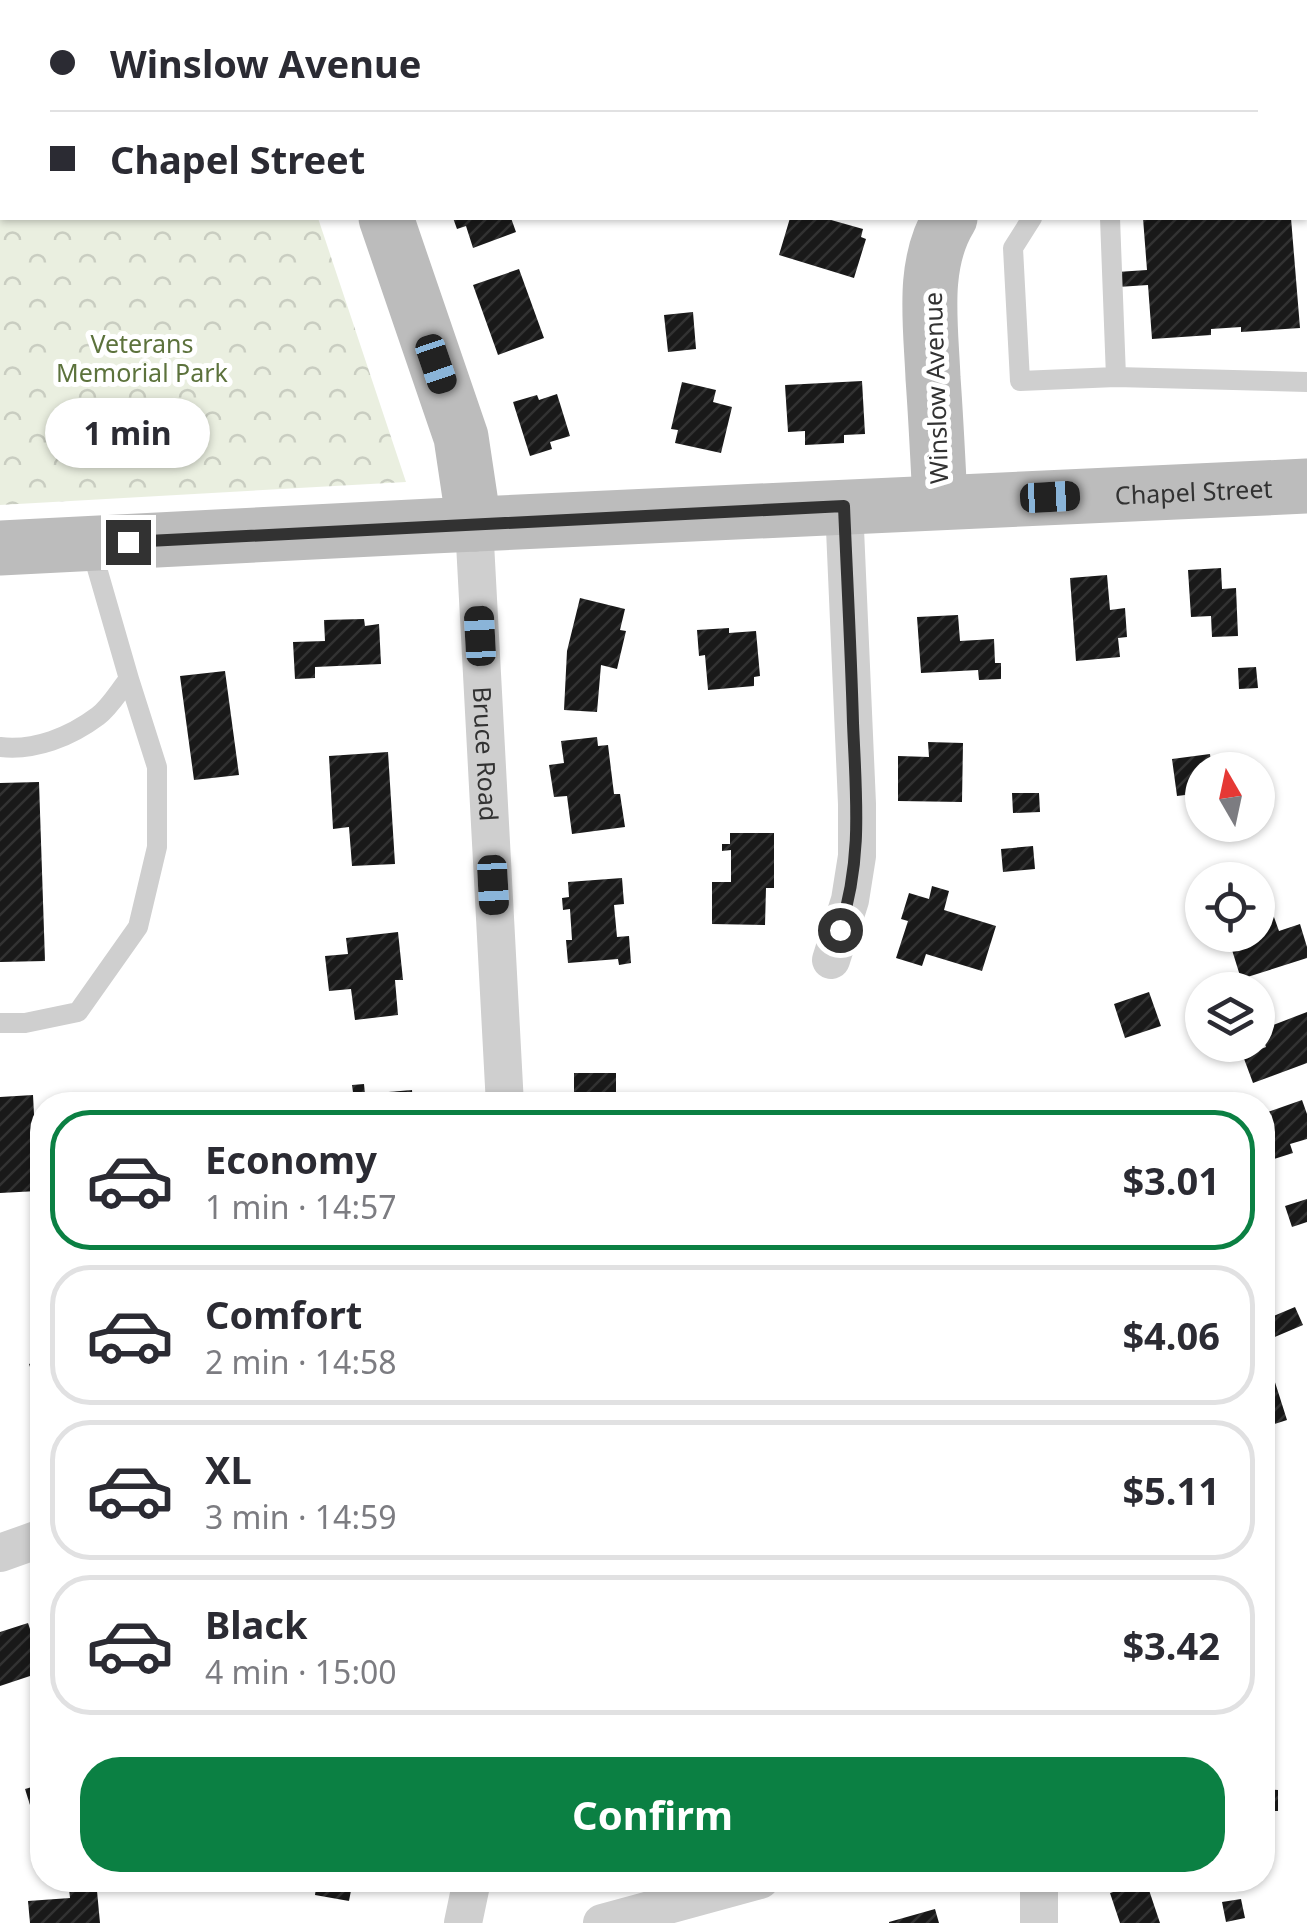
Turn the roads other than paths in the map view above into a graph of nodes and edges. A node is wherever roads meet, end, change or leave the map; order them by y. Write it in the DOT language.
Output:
graph roads {
  1 [pos="387,220"];
  2 [pos="949,220"];
  3 [pos="1031,220"];
  4 [pos="1110,220"];
  5 [pos="1116,378"];
  6 [pos="1307,382"];
  7 [pos="1307,486"];
  8 [pos="940,502"];
  9 [pos="844,506"];
  10 [pos="474,524"];
  11 [pos="90,544"];
  12 [pos="0,548"];
  13 [pos="129,679"];
  14 [pos="0,747"];
  15 [pos="831,960"];
  16 [pos="0,1023"];
  17 [pos="504,1092"];
  18 [pos="30,1542"];
  19 [pos="0,1553"];
  20 [pos="469,1892"];
  21 [pos="716,1892"];
  22 [pos="1039,1892"];
  23 [pos="462,1923"];
  24 [pos="602,1923"];
  25 [pos="1039,1923"];
  1 -- 10 [label="main road"];
  2 -- 8 [label="main road, Winslow Avenue"];
  3 -- 5 [label="lane"];
  4 -- 5 [label="lane"];
  5 -- 6 [label="lane"];
  7 -- 8 [label="main road, Chapel Street"];
  8 -- 9 [label="main road, Chapel Street"];
  9 -- 10 [label="main road, Chapel Street"];
  9 -- 15 [label="street"];
  10 -- 11 [label="main road, Chapel Street"];
  10 -- 17 [label="street, Bruce Road"];
  11 -- 12 [label="main road, Chapel Street"];
  11 -- 13 [label="lane"];
  13 -- 14 [label="lane"];
  13 -- 16 [label="lane"];
  18 -- 19 [label="street"];
  20 -- 23 [label="street"];
  21 -- 24 [label="street"];
  22 -- 25 [label="street"];
}
